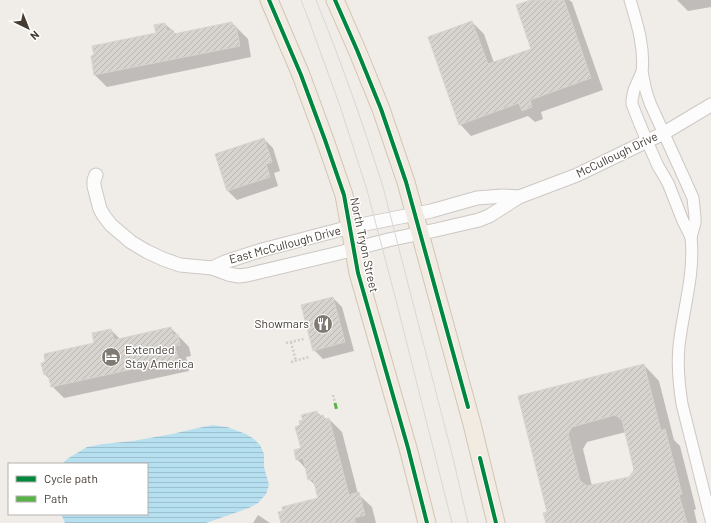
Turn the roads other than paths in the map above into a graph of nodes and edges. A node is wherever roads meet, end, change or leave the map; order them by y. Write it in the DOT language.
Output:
graph roads {
  1 [pos="269,0"];
  2 [pos="335,0"];
  3 [pos="630,0"];
  4 [pos="642,72"];
  5 [pos="711,104"];
  6 [pos="664,133"];
  7 [pos="647,141"];
  8 [pos="96,175"];
  9 [pos="519,197"];
  10 [pos="415,214"];
  11 [pos="384,220"];
  12 [pos="350,227"];
  13 [pos="420,233"];
  14 [pos="691,237"];
  15 [pos="388,240"];
  16 [pos="354,249"];
  17 [pos="212,268"];
  18 [pos="711,520"];
  19 [pos="427,523"];
  20 [pos="496,523"];
  1 -- 12 [label="main road, North Tryon Street"];
  2 -- 10 [label="main road"];
  3 -- 4 [label="street"];
  4 -- 6 [label="street"];
  4 -- 7 [label="street"];
  5 -- 6 [label="street, McCullough Drive"];
  6 -- 7 [label="street, McCullough Drive"];
  6 -- 14 [label="street"];
  7 -- 9 [label="street, McCullough Drive"];
  7 -- 14 [label="street"];
  8 -- 17 [label="street, East McCullough Drive"];
  9 -- 10 [label="street, McCullough Drive"];
  9 -- 13 [label="street, McCullough Drive"];
  10 -- 11 [label="street, McCullough Drive"];
  10 -- 13 [label="main road"];
  11 -- 12 [label="street, East McCullough Drive"];
  12 -- 16 [label="main road, North Tryon Street"];
  12 -- 17 [label="street, East McCullough Drive"];
  13 -- 15 [label="street, McCullough Drive"];
  13 -- 20 [label="main road"];
  14 -- 18 [label="street"];
  15 -- 16 [label="street, East McCullough Drive"];
  16 -- 17 [label="street, East McCullough Drive"];
  16 -- 19 [label="main road, North Tryon Street"];
}
